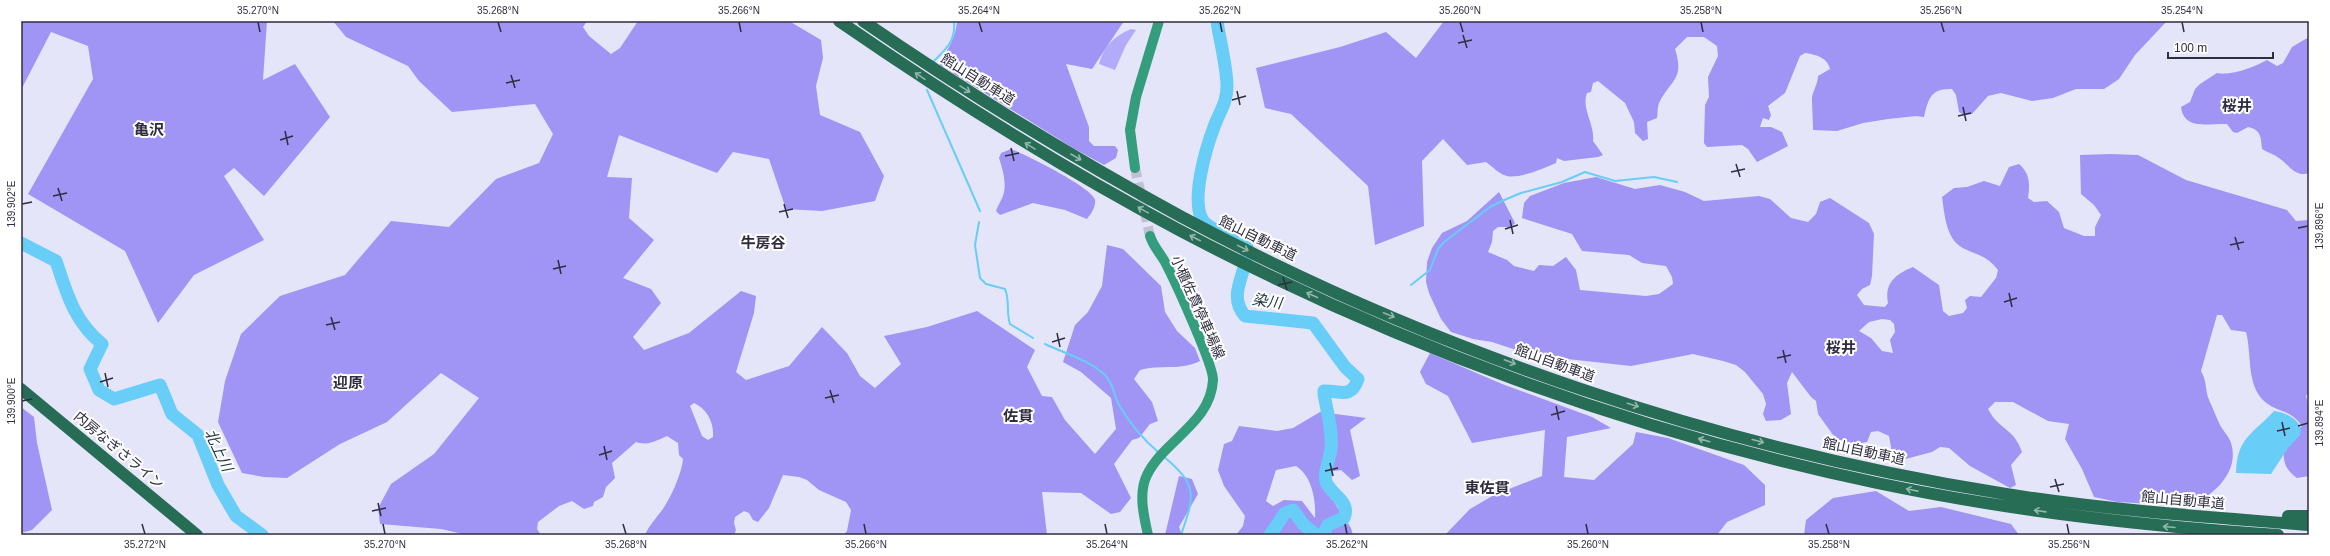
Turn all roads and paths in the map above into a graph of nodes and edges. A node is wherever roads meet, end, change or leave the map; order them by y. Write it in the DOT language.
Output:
graph roads {
  1 [pos="839,21"];
  2 [pos="863,21"];
  3 [pos="1159,21"];
  4 [pos="1134,168"];
  5 [pos="1150,236"];
  6 [pos="21,390"];
  7 [pos="2184,515"];
  8 [pos="2309,516"];
  9 [pos="2309,525"];
  10 [pos="197,535"];
  11 [pos="1148,535"];
  12 [pos="2271,535"];
  12 -- 1 [label="highway, 館山自動車道, one-way"];
  2 -- 7 [label="highway, 館山自動車道, one-way"];
  3 -- 4 [label="main road"];
  5 -- 11 [label="main road, 小櫃佐貫停車場線"];
  6 -- 10 [label="highway, 内房なぎさライン"];
  7 -- 8 [label="highway"];
  7 -- 9 [label="highway, 館山自動車道"];
}
